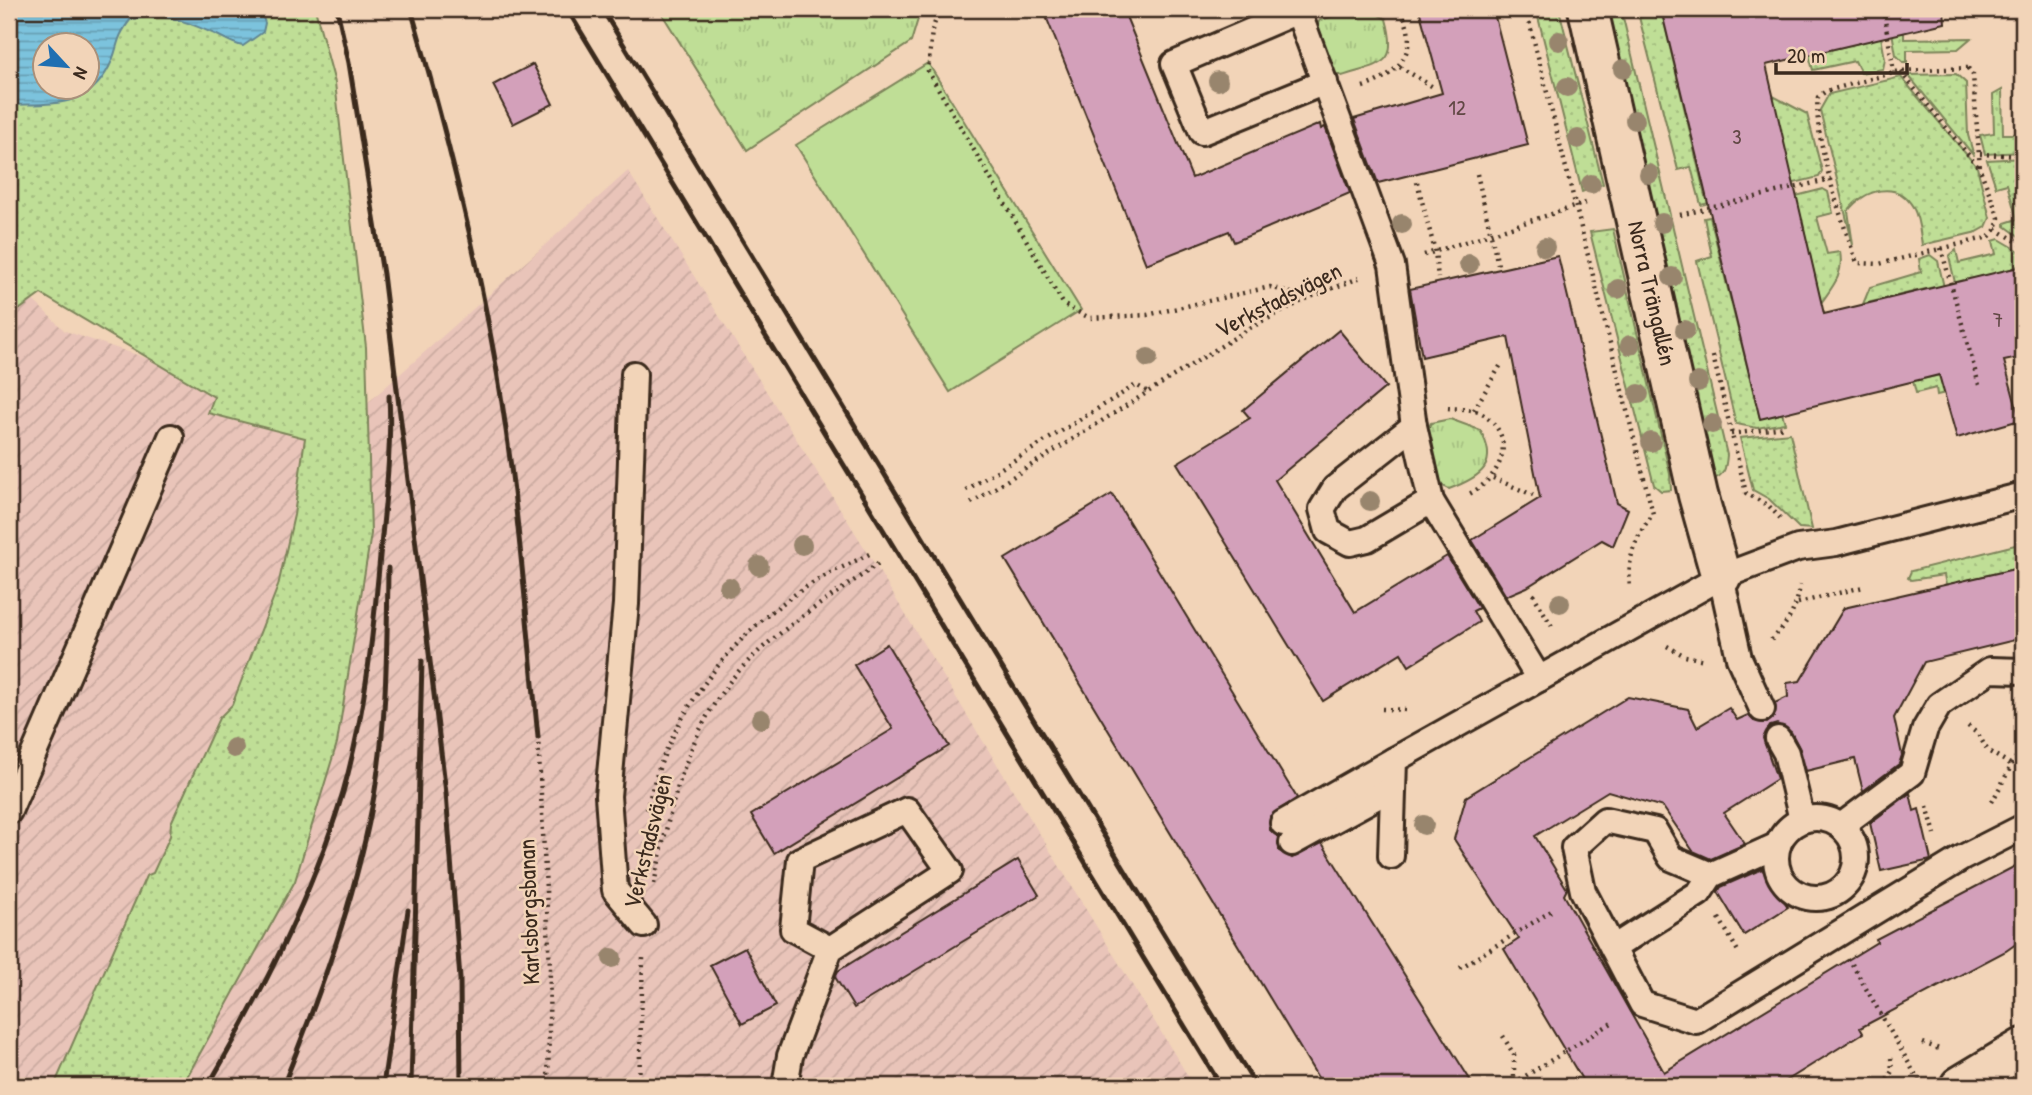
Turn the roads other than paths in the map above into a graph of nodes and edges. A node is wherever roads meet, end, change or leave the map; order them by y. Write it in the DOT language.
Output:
graph roads {
  1 [pos="1588,9"];
  2 [pos="1328,89"];
  3 [pos="634,374"];
  4 [pos="1413,418"];
  5 [pos="171,437"];
  6 [pos="2023,495"];
  7 [pos="1434,506"];
  8 [pos="1721,577"];
  9 [pos="2023,671"];
  10 [pos="1539,679"];
  11 [pos="1762,709"];
  12 [pos="1778,739"];
  13 [pos="1394,760"];
  14 [pos="1392,788"];
  15 [pos="9,811"];
  16 [pos="1802,820"];
  17 [pos="1841,826"];
  18 [pos="2023,827"];
  19 [pos="1778,845"];
  20 [pos="1391,856"];
  21 [pos="1705,884"];
  22 [pos="1832,895"];
  23 [pos="644,925"];
  24 [pos="1845,929"];
  25 [pos="1614,948"];
  26 [pos="830,949"];
  27 [pos="2023,1048"];
  28 [pos="785,1086"];
  29 [pos="1960,1086"];
  1 -- 8 [label="street, Norra Trängallén"];
  2 -- 2 [label="lane"];
  2 -- 4 [label="lane"];
  3 -- 23 [label="lane"];
  4 -- 7 [label="lane"];
  4 -- 7 [label="lane"];
  5 -- 15 [label="lane"];
  6 -- 8 [label="lane"];
  7 -- 10 [label="lane"];
  8 -- 10 [label="lane"];
  8 -- 11 [label="lane"];
  9 -- 17 [label="lane"];
  10 -- 13 [label="lane"];
  12 -- 16 [label="lane"];
  13 -- 14 [label="lane"];
  13 -- 14 [label="lane"];
  14 -- 20 [label="lane"];
  16 -- 17 [label="lane"];
  16 -- 19 [label="lane"];
  17 -- 22 [label="lane"];
  18 -- 24 [label="lane"];
  19 -- 21 [label="lane"];
  19 -- 22 [label="lane"];
  21 -- 25 [label="lane"];
  21 -- 25 [label="lane"];
  22 -- 24 [label="lane"];
  24 -- 25 [label="lane"];
  26 -- 26 [label="lane"];
  26 -- 28 [label="lane"];
  27 -- 29 [label="street"];
}
